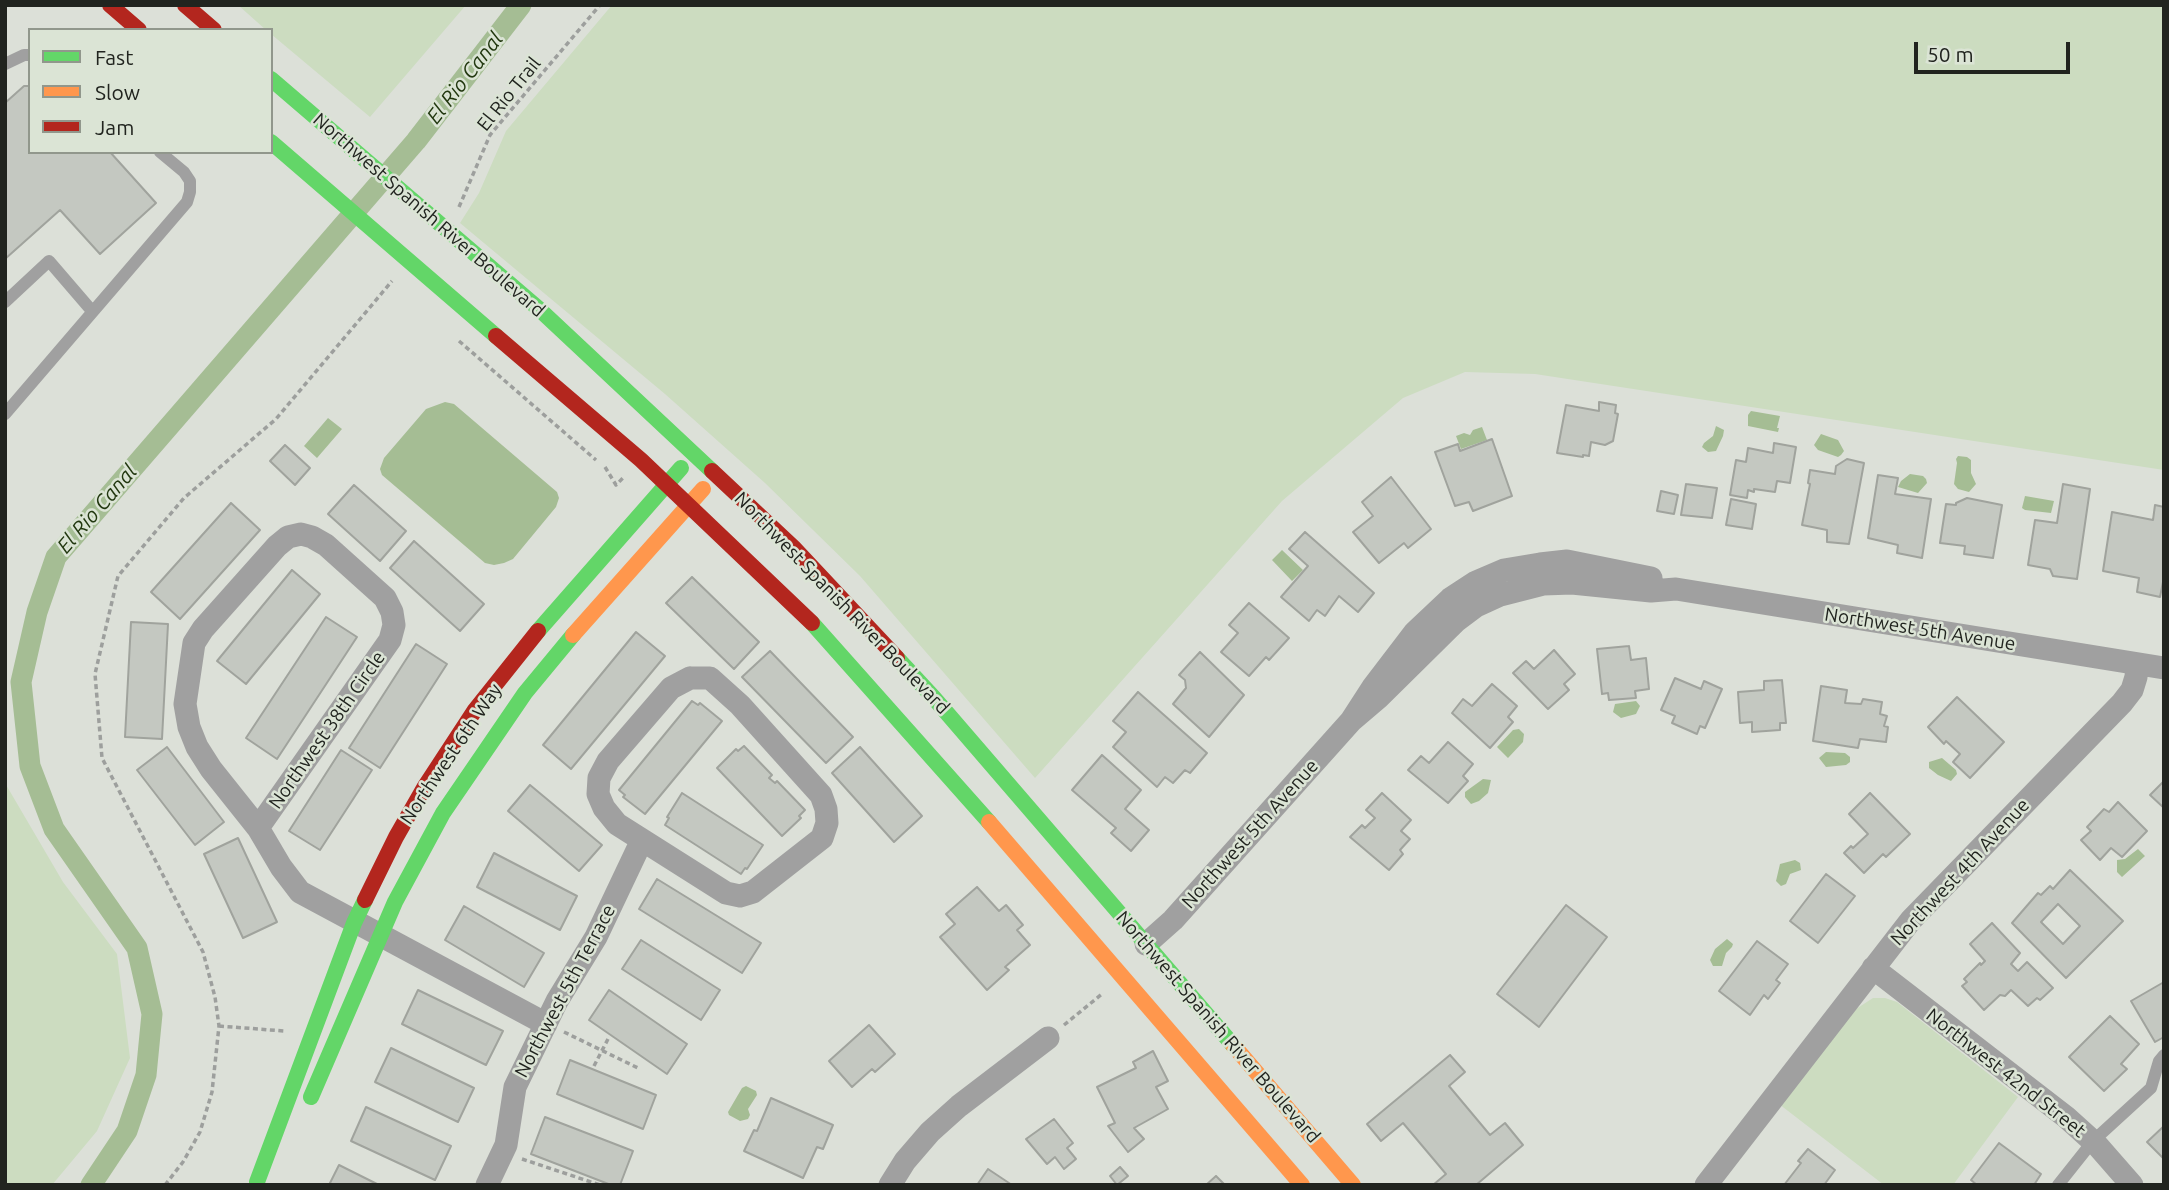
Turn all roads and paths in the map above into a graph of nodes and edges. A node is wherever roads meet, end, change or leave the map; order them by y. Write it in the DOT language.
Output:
graph roads {
  1 [pos="110,5"];
  2 [pos="185,5"];
  3 [pos="600,5"];
  4 [pos="137,28"];
  5 [pos="212,28"];
  6 [pos="28,55"];
  7 [pos="5,64"];
  8 [pos="273,81"];
  9 [pos="273,144"];
  10 [pos="162,154"];
  11 [pos="456,211"];
  12 [pos="5,302"];
  13 [pos="92,311"];
  14 [pos="5,392"];
  15 [pos="15,403"];
  16 [pos="5,414"];
  17 [pos="694,453"];
  18 [pos="717,473"];
  19 [pos="667,484"];
  20 [pos="690,504"];
  21 [pos="2137,664"];
  22 [pos="2164,668"];
  23 [pos="970,800"];
  24 [pos="258,828"];
  25 [pos="642,840"];
  26 [pos="1034,850"];
  27 [pos="354,923"];
  28 [pos="379,936"];
  29 [pos="1120,938"];
  30 [pos="1146,944"];
  31 [pos="1873,968"];
  32 [pos="1122,977"];
  33 [pos="219,1026"];
  34 [pos="554,1028"];
  35 [pos="284,1031"];
  36 [pos="1048,1038"];
  37 [pos="608,1039"];
  38 [pos="602,1051"];
  39 [pos="2164,1055"];
  40 [pos="594,1066"];
  41 [pos="638,1068"];
  42 [pos="2093,1141"];
  43 [pos="520,1158"];
  44 [pos="256,1184"];
  45 [pos="487,1185"];
  46 [pos="600,1185"];
  47 [pos="890,1185"];
  48 [pos="1302,1185"];
  49 [pos="1353,1185"];
  50 [pos="1706,1185"];
  51 [pos="2058,1185"];
  52 [pos="2132,1185"];
  1 -- 4 [label="main road"];
  2 -- 5 [label="main road"];
  3 -- 11 [label="path, El Rio Trail"];
  6 -- 7 [label="lane"];
  8 -- 17 [label="main road, Northwest Spanish River Boulevard"];
  9 -- 19 [label="main road, Northwest Spanish River Boulevard"];
  10 -- 13 [label="lane"];
  12 -- 13 [label="lane"];
  13 -- 15 [label="lane"];
  14 -- 15 [label="lane"];
  15 -- 16 [label="lane"];
  17 -- 18 [label="main road, Northwest Spanish River Boulevard"];
  17 -- 19 [label="main road, Northwest 6th Way"];
  18 -- 20 [label="main road, Northwest 6th Way"];
  18 -- 30 [label="main road, Northwest Spanish River Boulevard"];
  19 -- 20 [label="main road, Northwest Spanish River Boulevard"];
  19 -- 27 [label="main road, Northwest 6th Way"];
  20 -- 23 [label="main road, Northwest Spanish River Boulevard"];
  20 -- 28 [label="main road, Northwest 6th Way"];
  21 -- 22 [label="street, Northwest 5th Avenue"];
  21 -- 30 [label="street, Northwest 5th Avenue"];
  21 -- 31 [label="street, Northwest 4th Avenue"];
  23 -- 26 [label="main road"];
  23 -- 32 [label="main road, Northwest Spanish River Boulevard"];
  24 -- 24 [label="street, Northwest 38th Circle"];
  24 -- 27 [label="street, Northwest 38th Circle"];
  25 -- 25 [label="street"];
  25 -- 34 [label="street, Northwest 5th Terrace"];
  27 -- 28 [label="street, Northwest 38th Circle"];
  27 -- 44 [label="main road, Northwest 6th Way"];
  28 -- 34 [label="street, Northwest 38th Circle"];
  28 -- 44 [label="main road, Northwest 6th Way"];
  29 -- 30 [label="main road"];
  30 -- 49 [label="main road, Northwest Spanish River Boulevard"];
  31 -- 42 [label="street, Northwest 42nd Street"];
  31 -- 50 [label="street, Northwest 4th Avenue"];
  32 -- 36 [label="path"];
  32 -- 48 [label="main road, Northwest Spanish River Boulevard"];
  33 -- 35 [label="path"];
  34 -- 38 [label="path"];
  34 -- 45 [label="street, Northwest 5th Terrace"];
  36 -- 47 [label="street"];
  37 -- 38 [label="path"];
  38 -- 40 [label="path"];
  38 -- 41 [label="path"];
  39 -- 42 [label="lane"];
  42 -- 51 [label="lane"];
  42 -- 52 [label="street, Northwest 42nd Street"];
  43 -- 46 [label="path"];
}
